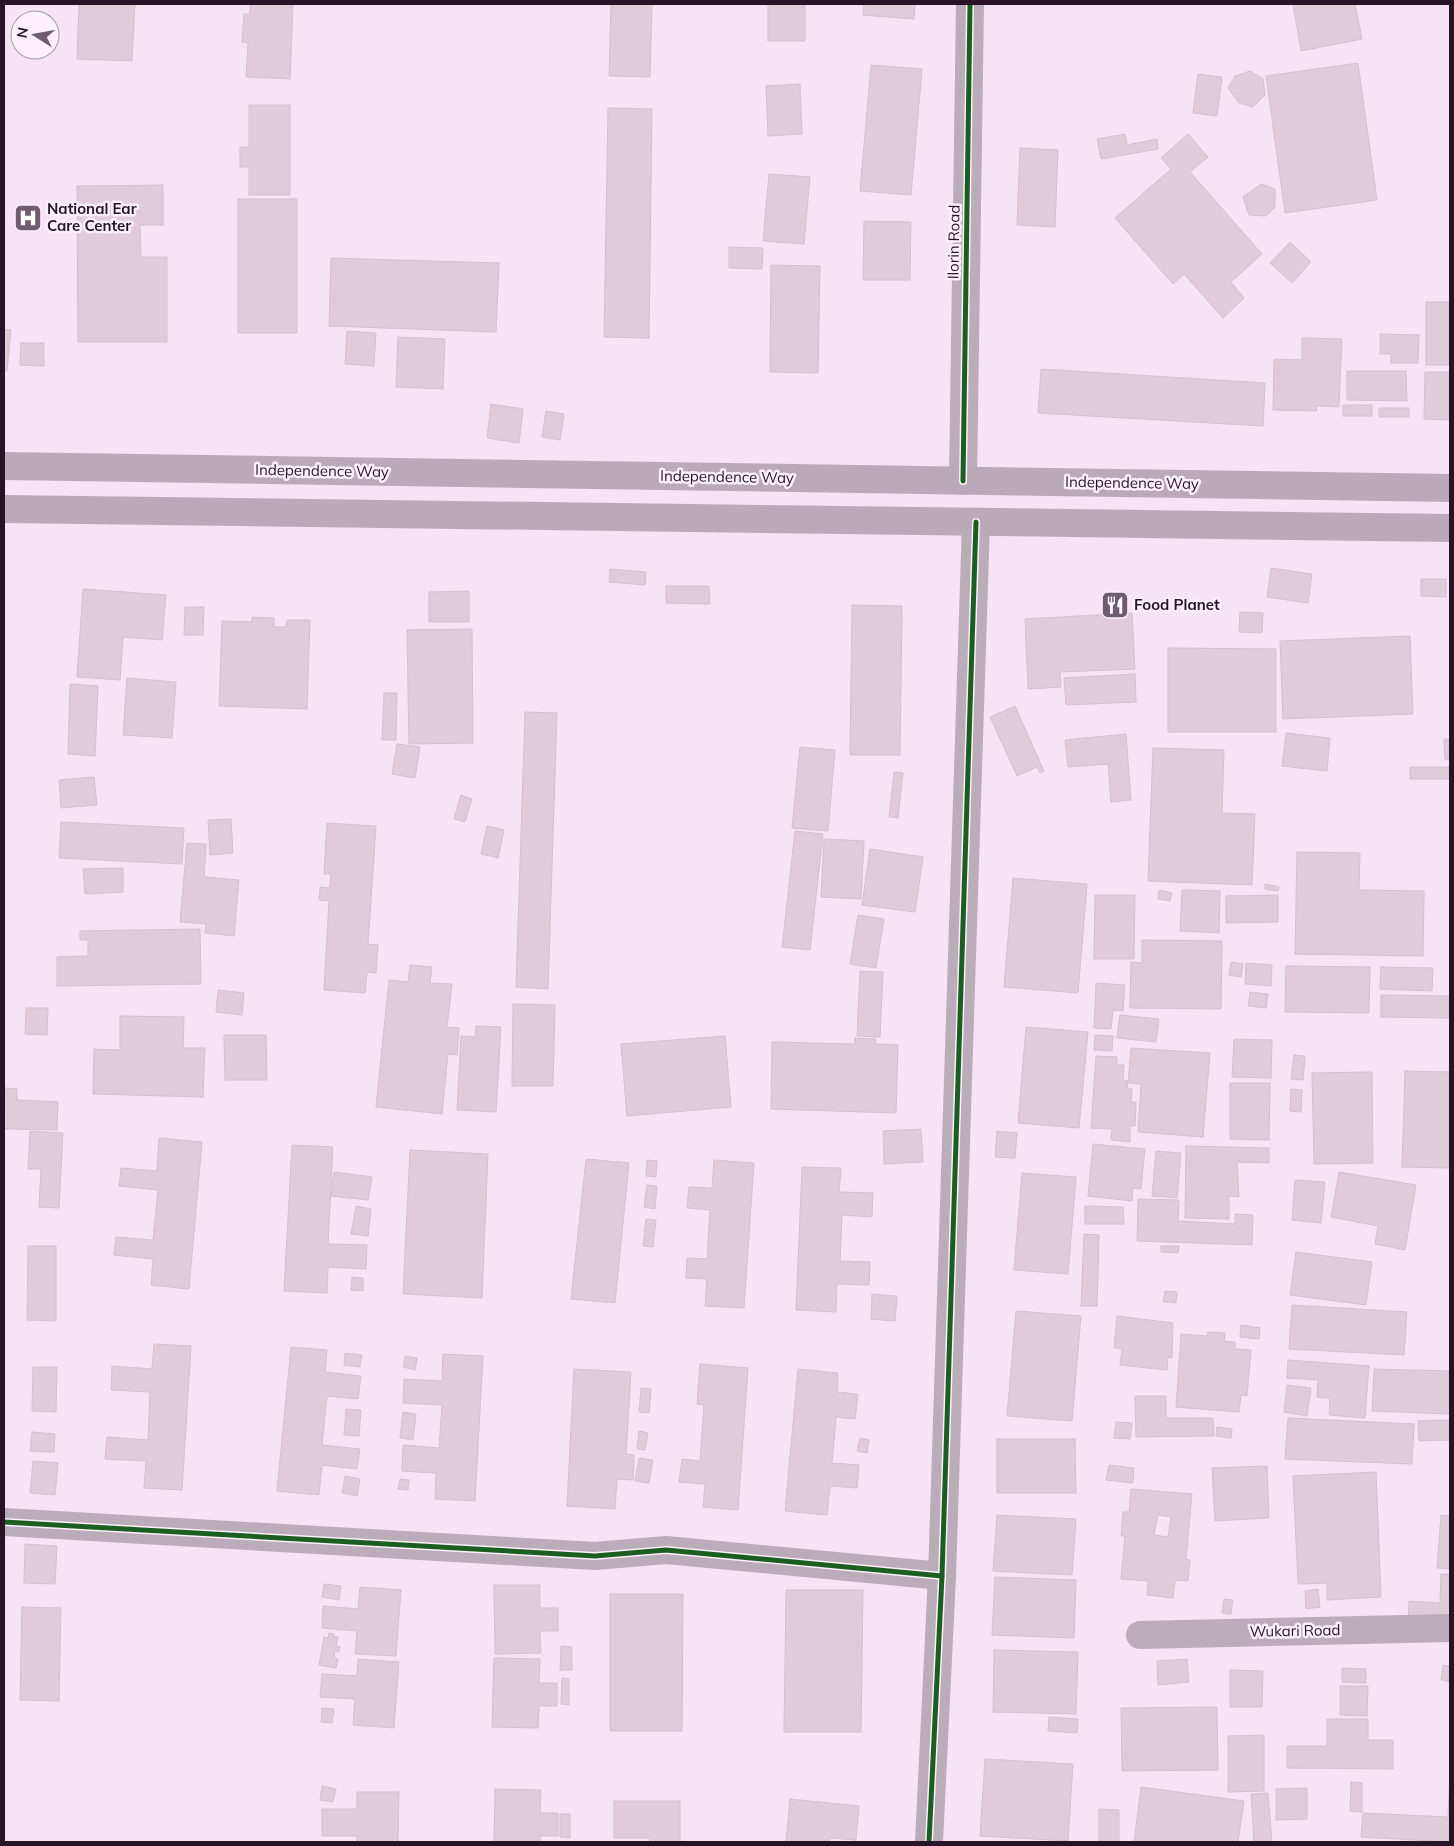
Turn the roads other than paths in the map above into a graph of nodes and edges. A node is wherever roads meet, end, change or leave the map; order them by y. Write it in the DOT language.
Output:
graph roads {
  1 [pos="970,4"];
  2 [pos="4,466"];
  3 [pos="963,481"];
  4 [pos="1450,488"];
  5 [pos="4,509"];
  6 [pos="976,522"];
  7 [pos="1450,528"];
  8 [pos="4,1522"];
  9 [pos="942,1576"];
  10 [pos="1450,1628"];
  11 [pos="1140,1635"];
  12 [pos="929,1842"];
  1 -- 3 [label="street, Ilorin Road"];
  2 -- 3 [label="main road, Independence Way"];
  3 -- 4 [label="main road, Independence Way"];
  5 -- 6 [label="main road"];
  6 -- 7 [label="main road"];
  6 -- 9 [label="street"];
  8 -- 9 [label="street"];
  9 -- 12 [label="street"];
  10 -- 11 [label="street, Wukari Road"];
}
